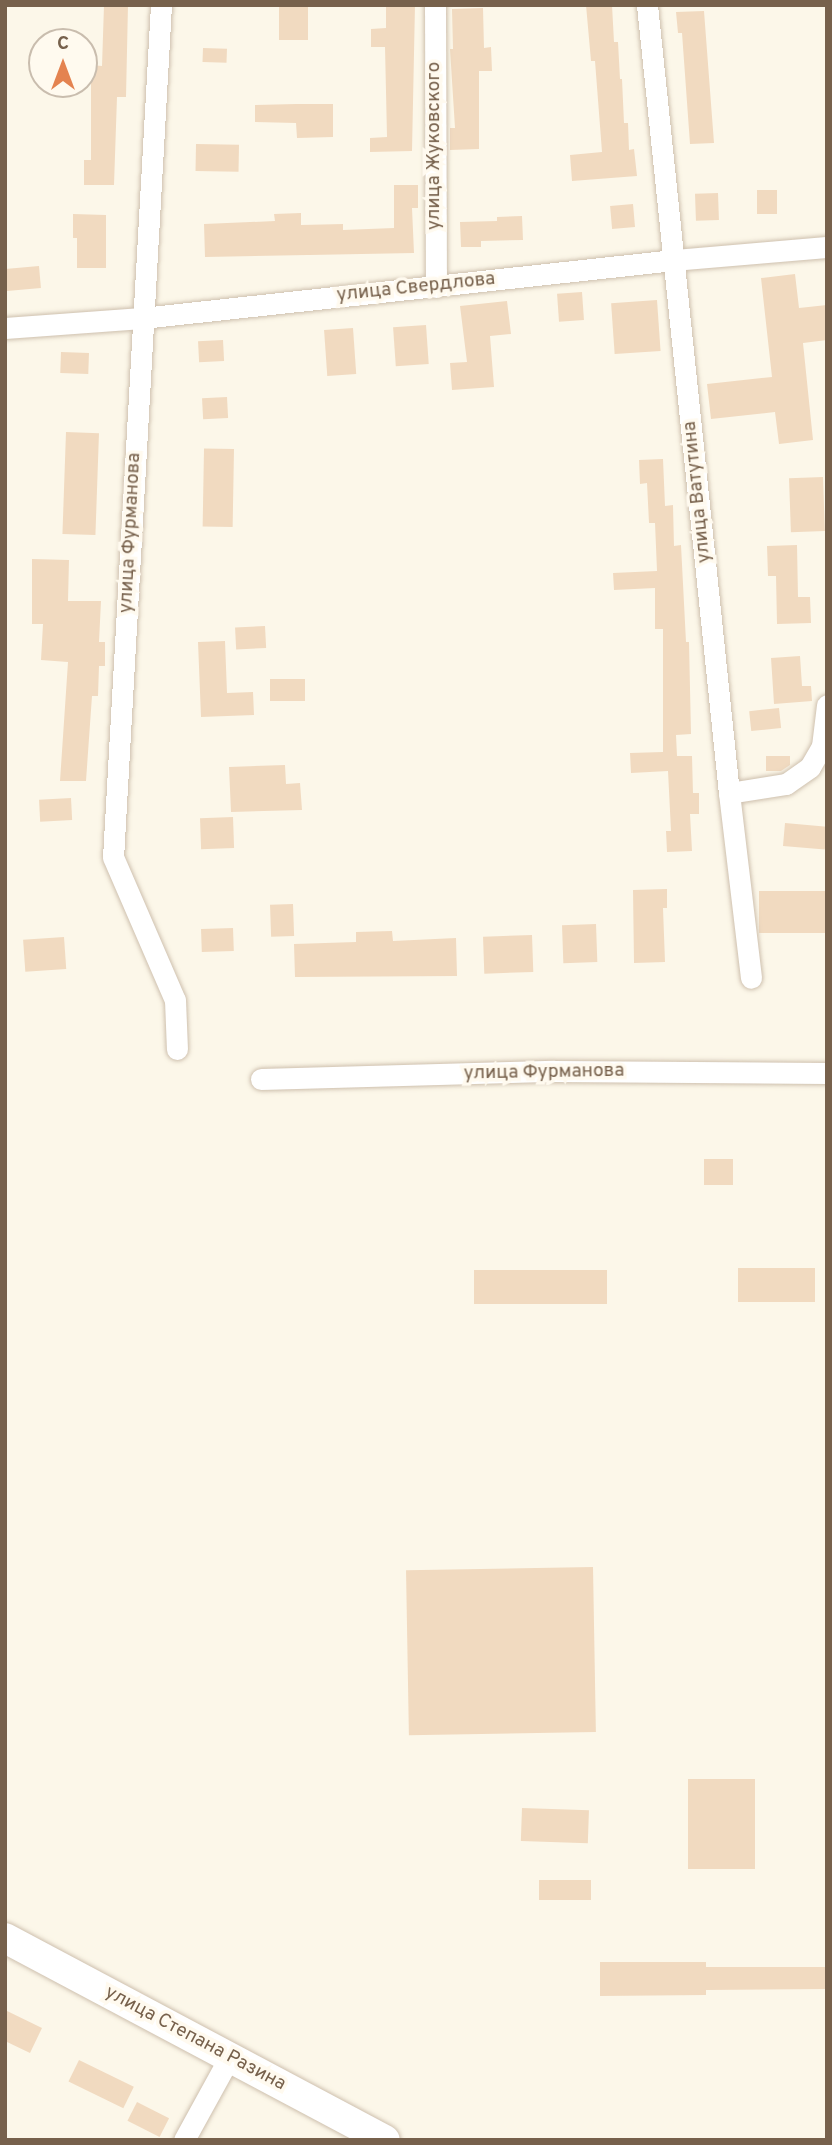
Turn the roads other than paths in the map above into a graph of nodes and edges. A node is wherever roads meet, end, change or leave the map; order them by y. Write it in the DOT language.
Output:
graph roads {
  1 [pos="161,5"];
  2 [pos="435,5"];
  3 [pos="646,5"];
  4 [pos="827,247"];
  5 [pos="674,260"];
  6 [pos="436,286"];
  7 [pos="142,318"];
  8 [pos="5,328"];
  9 [pos="827,705"];
  10 [pos="729,793"];
  11 [pos="751,978"];
  12 [pos="177,1049"];
  13 [pos="827,1073"];
  14 [pos="261,1079"];
  15 [pos="5,1938"];
  16 [pos="229,2058"];
  17 [pos="184,2140"];
  18 [pos="385,2140"];
  1 -- 7 [label="street, улица Фурманова"];
  2 -- 6 [label="street, улица Жуковского"];
  3 -- 5 [label="street, улица Ватутина"];
  4 -- 5 [label="street, улица Свердлова"];
  5 -- 6 [label="street, улица Свердлова"];
  5 -- 10 [label="street, улица Ватутина"];
  6 -- 7 [label="street, улица Свердлова"];
  7 -- 8 [label="street, улица Свердлова"];
  7 -- 12 [label="street, улица Фурманова"];
  9 -- 10 [label="street"];
  10 -- 11 [label="street, улица Ватутина"];
  13 -- 14 [label="street, улица Фурманова"];
  15 -- 16 [label="main road, улица Степана Разина"];
  16 -- 17 [label="street"];
  16 -- 18 [label="main road, улица Степана Разина"];
}
